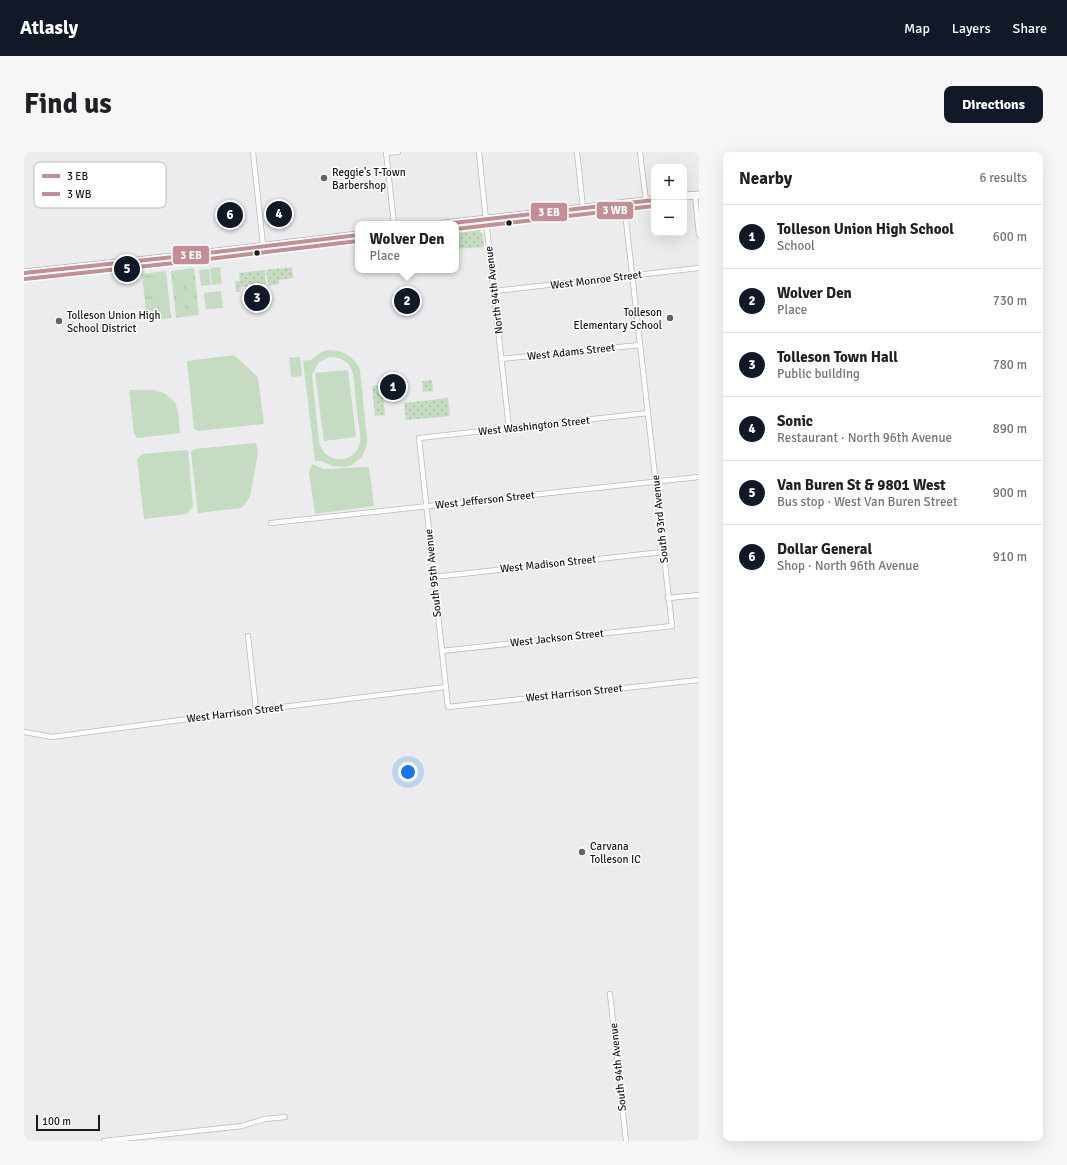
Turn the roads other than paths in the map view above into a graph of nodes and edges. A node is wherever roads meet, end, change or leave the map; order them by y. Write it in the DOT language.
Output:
graph roads {
  1 [pos="253,152"];
  2 [pos="398,152"];
  3 [pos="479,152"];
  4 [pos="577,152"];
  5 [pos="640,152"];
  6 [pos="386,153"];
  7 [pos="697,195"];
  8 [pos="687,196"];
  9 [pos="651,200"];
  10 [pos="646,201"];
  11 [pos="624,203"];
  12 [pos="583,208"];
  13 [pos="486,219"];
  14 [pos="394,221"];
  15 [pos="459,222"];
  16 [pos="355,235"];
  17 [pos="699,235"];
  18 [pos="263,246"];
  19 [pos="699,268"];
  20 [pos="24,273"];
  21 [pos="633,276"];
  22 [pos="494,291"];
  23 [pos="640,345"];
  24 [pos="501,359"];
  25 [pos="648,413"];
  26 [pos="509,428"];
  27 [pos="419,438"];
  28 [pos="699,477"];
  29 [pos="656,482"];
  30 [pos="426,507"];
  31 [pos="271,523"];
  32 [pos="664,552"];
  33 [pos="433,577"];
  34 [pos="699,594"];
  35 [pos="668,598"];
  36 [pos="672,626"];
  37 [pos="248,636"];
  38 [pos="442,651"];
  39 [pos="699,680"];
  40 [pos="446,687"];
  41 [pos="448,707"];
  42 [pos="256,710"];
  43 [pos="24,732"];
  44 [pos="610,994"];
  45 [pos="285,1117"];
  46 [pos="104,1141"];
  47 [pos="626,1141"];
  1 -- 18 [label="street"];
  2 -- 6 [label="street"];
  3 -- 13 [label="street, North 94th Avenue"];
  4 -- 12 [label="street"];
  5 -- 10 [label="street"];
  6 -- 14 [label="street"];
  7 -- 8 [label="main road"];
  7 -- 17 [label="street"];
  9 -- 10 [label="main road"];
  10 -- 11 [label="main road"];
  11 -- 12 [label="main road"];
  11 -- 21 [label="street, South 93rd Avenue"];
  12 -- 13 [label="main road"];
  13 -- 15 [label="main road"];
  13 -- 22 [label="street, North 94th Avenue"];
  16 -- 18 [label="main road"];
  18 -- 20 [label="main road"];
  19 -- 21 [label="street, West Monroe Street"];
  21 -- 22 [label="street, West Monroe Street"];
  21 -- 23 [label="street, South 93rd Avenue"];
  22 -- 24 [label="street, North 94th Avenue"];
  23 -- 24 [label="street, West Adams Street"];
  23 -- 25 [label="street, South 93rd Avenue"];
  24 -- 26 [label="street, North 94th Avenue"];
  25 -- 26 [label="street, West Washington Street"];
  25 -- 29 [label="street, South 93rd Avenue"];
  26 -- 27 [label="street, West Washington Street"];
  27 -- 30 [label="street, South 95th Avenue"];
  28 -- 29 [label="street, West Jefferson Street"];
  29 -- 30 [label="street, West Jefferson Street"];
  29 -- 32 [label="street, South 93rd Avenue"];
  30 -- 31 [label="street, West Jefferson Street"];
  30 -- 33 [label="street, South 95th Avenue"];
  32 -- 33 [label="street, West Madison Street"];
  32 -- 35 [label="street, South 93rd Avenue"];
  33 -- 38 [label="street, South 95th Avenue"];
  34 -- 35 [label="street"];
  35 -- 36 [label="street, South 93rd Avenue"];
  36 -- 38 [label="street, West Jackson Street"];
  37 -- 42 [label="street"];
  38 -- 40 [label="street, South 95th Avenue"];
  39 -- 41 [label="street, West Harrison Street"];
  40 -- 41 [label="street, South 95th Avenue"];
  40 -- 42 [label="street, West Harrison Street"];
  42 -- 43 [label="street, West Harrison Street"];
  44 -- 47 [label="street, South 94th Avenue"];
  45 -- 46 [label="street"];
}
